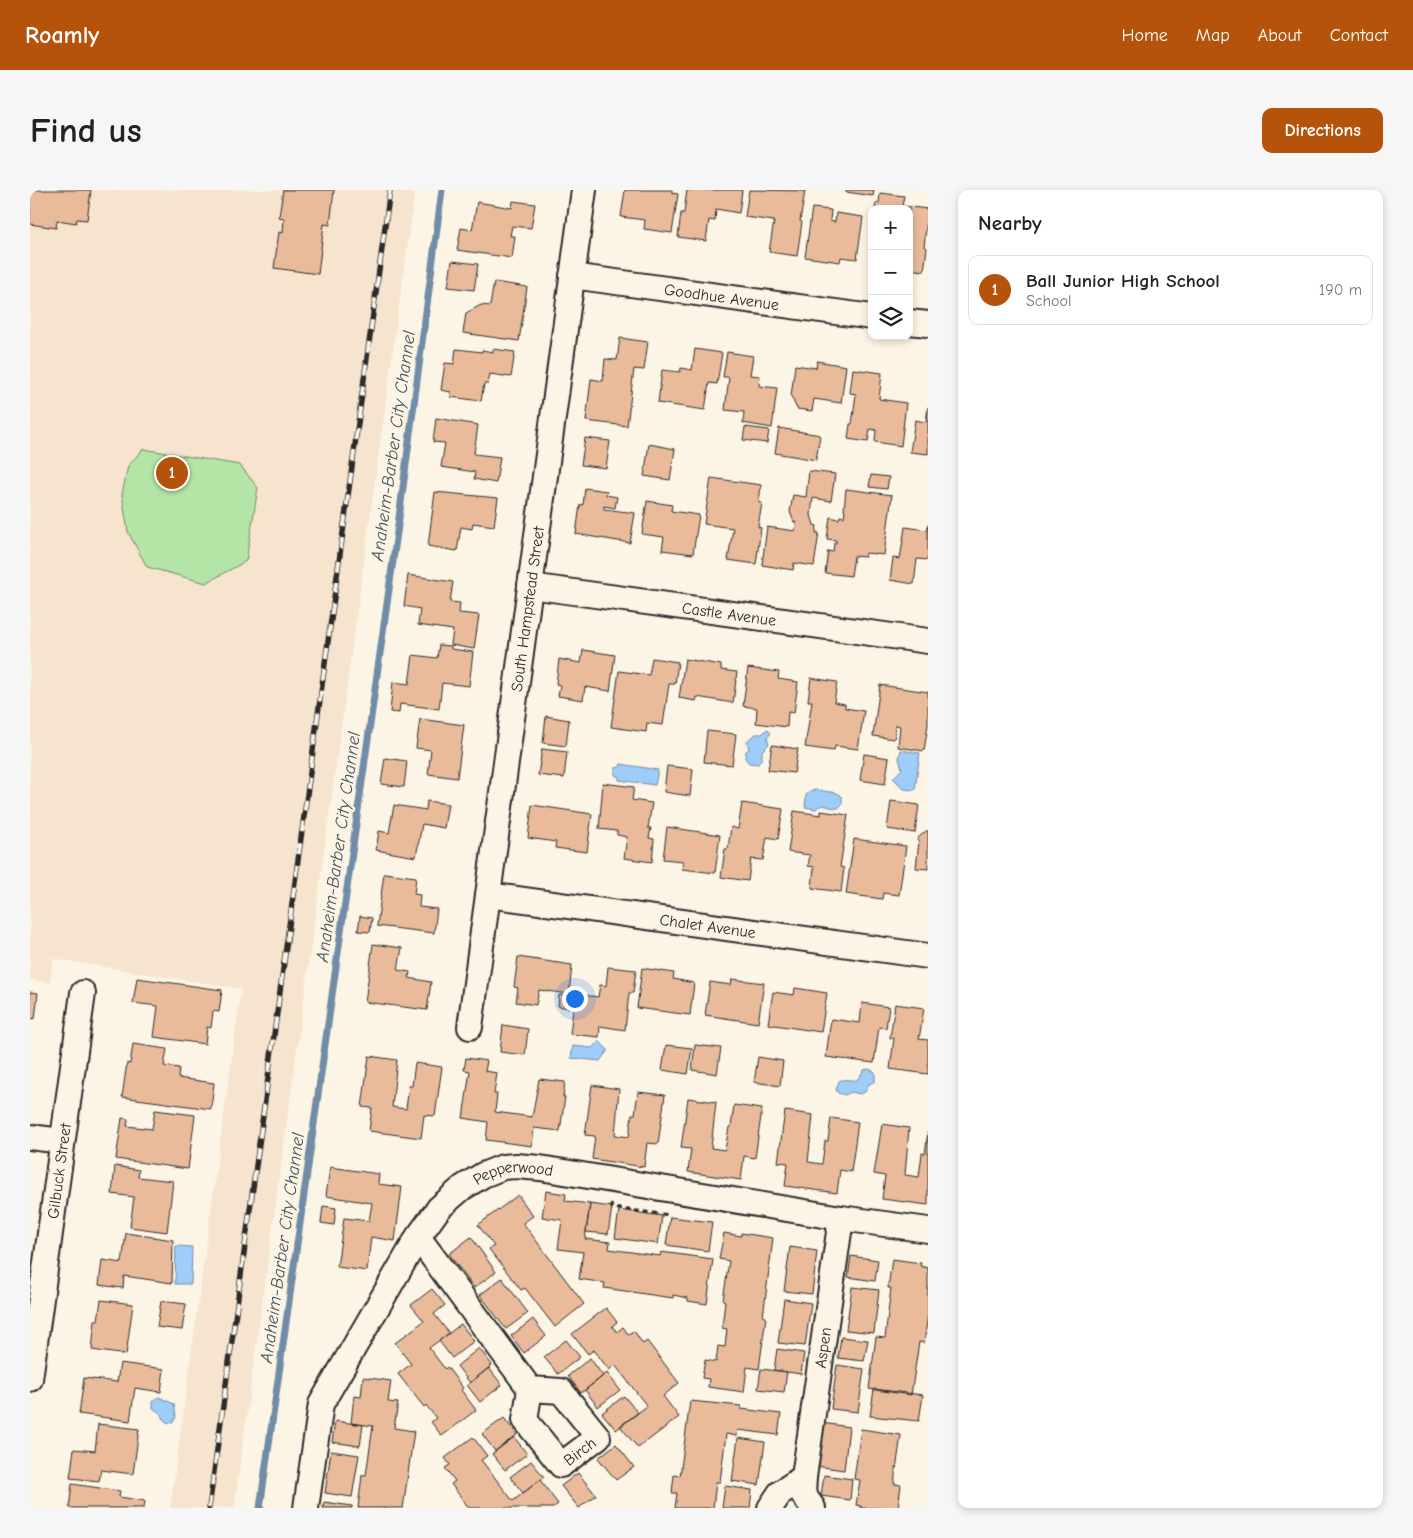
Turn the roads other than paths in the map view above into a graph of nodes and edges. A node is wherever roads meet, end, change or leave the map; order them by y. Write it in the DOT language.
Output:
graph roads {
  1 [pos="584,190"];
  2 [pos="572,276"];
  3 [pos="868,315"];
  4 [pos="913,322"];
  5 [pos="928,324"];
  6 [pos="530,586"];
  7 [pos="928,641"];
  8 [pos="488,895"];
  9 [pos="928,956"];
  10 [pos="83,993"];
  11 [pos="470,1027"];
  12 [pos="30,1137"];
  13 [pos="62,1141"];
  14 [pos="841,1218"];
  15 [pos="928,1230"];
  16 [pos="418,1237"];
  17 [pos="30,1380"];
  18 [pos="530,1389"];
  19 [pos="804,1477"];
  20 [pos="306,1508"];
  21 [pos="770,1508"];
  22 [pos="813,1508"];
  1 -- 2 [label="street, South Hampstead Street"];
  2 -- 3 [label="street, Goodhue Avenue"];
  2 -- 6 [label="street, South Hampstead Street"];
  4 -- 5 [label="street"];
  6 -- 7 [label="street, Castle Avenue"];
  6 -- 8 [label="street, South Hampstead Street"];
  8 -- 9 [label="street, Chalet Avenue"];
  8 -- 11 [label="street, South Hampstead Street"];
  10 -- 13 [label="street, Gilbuck Street"];
  12 -- 13 [label="street"];
  13 -- 17 [label="street, Gilbuck Street"];
  14 -- 15 [label="street, Pepperwood"];
  14 -- 16 [label="street, Pepperwood"];
  14 -- 19 [label="street, Aspen"];
  16 -- 18 [label="street"];
  16 -- 20 [label="street, Pepperwood"];
  19 -- 21 [label="street"];
  19 -- 22 [label="street, Aspen"];
}
